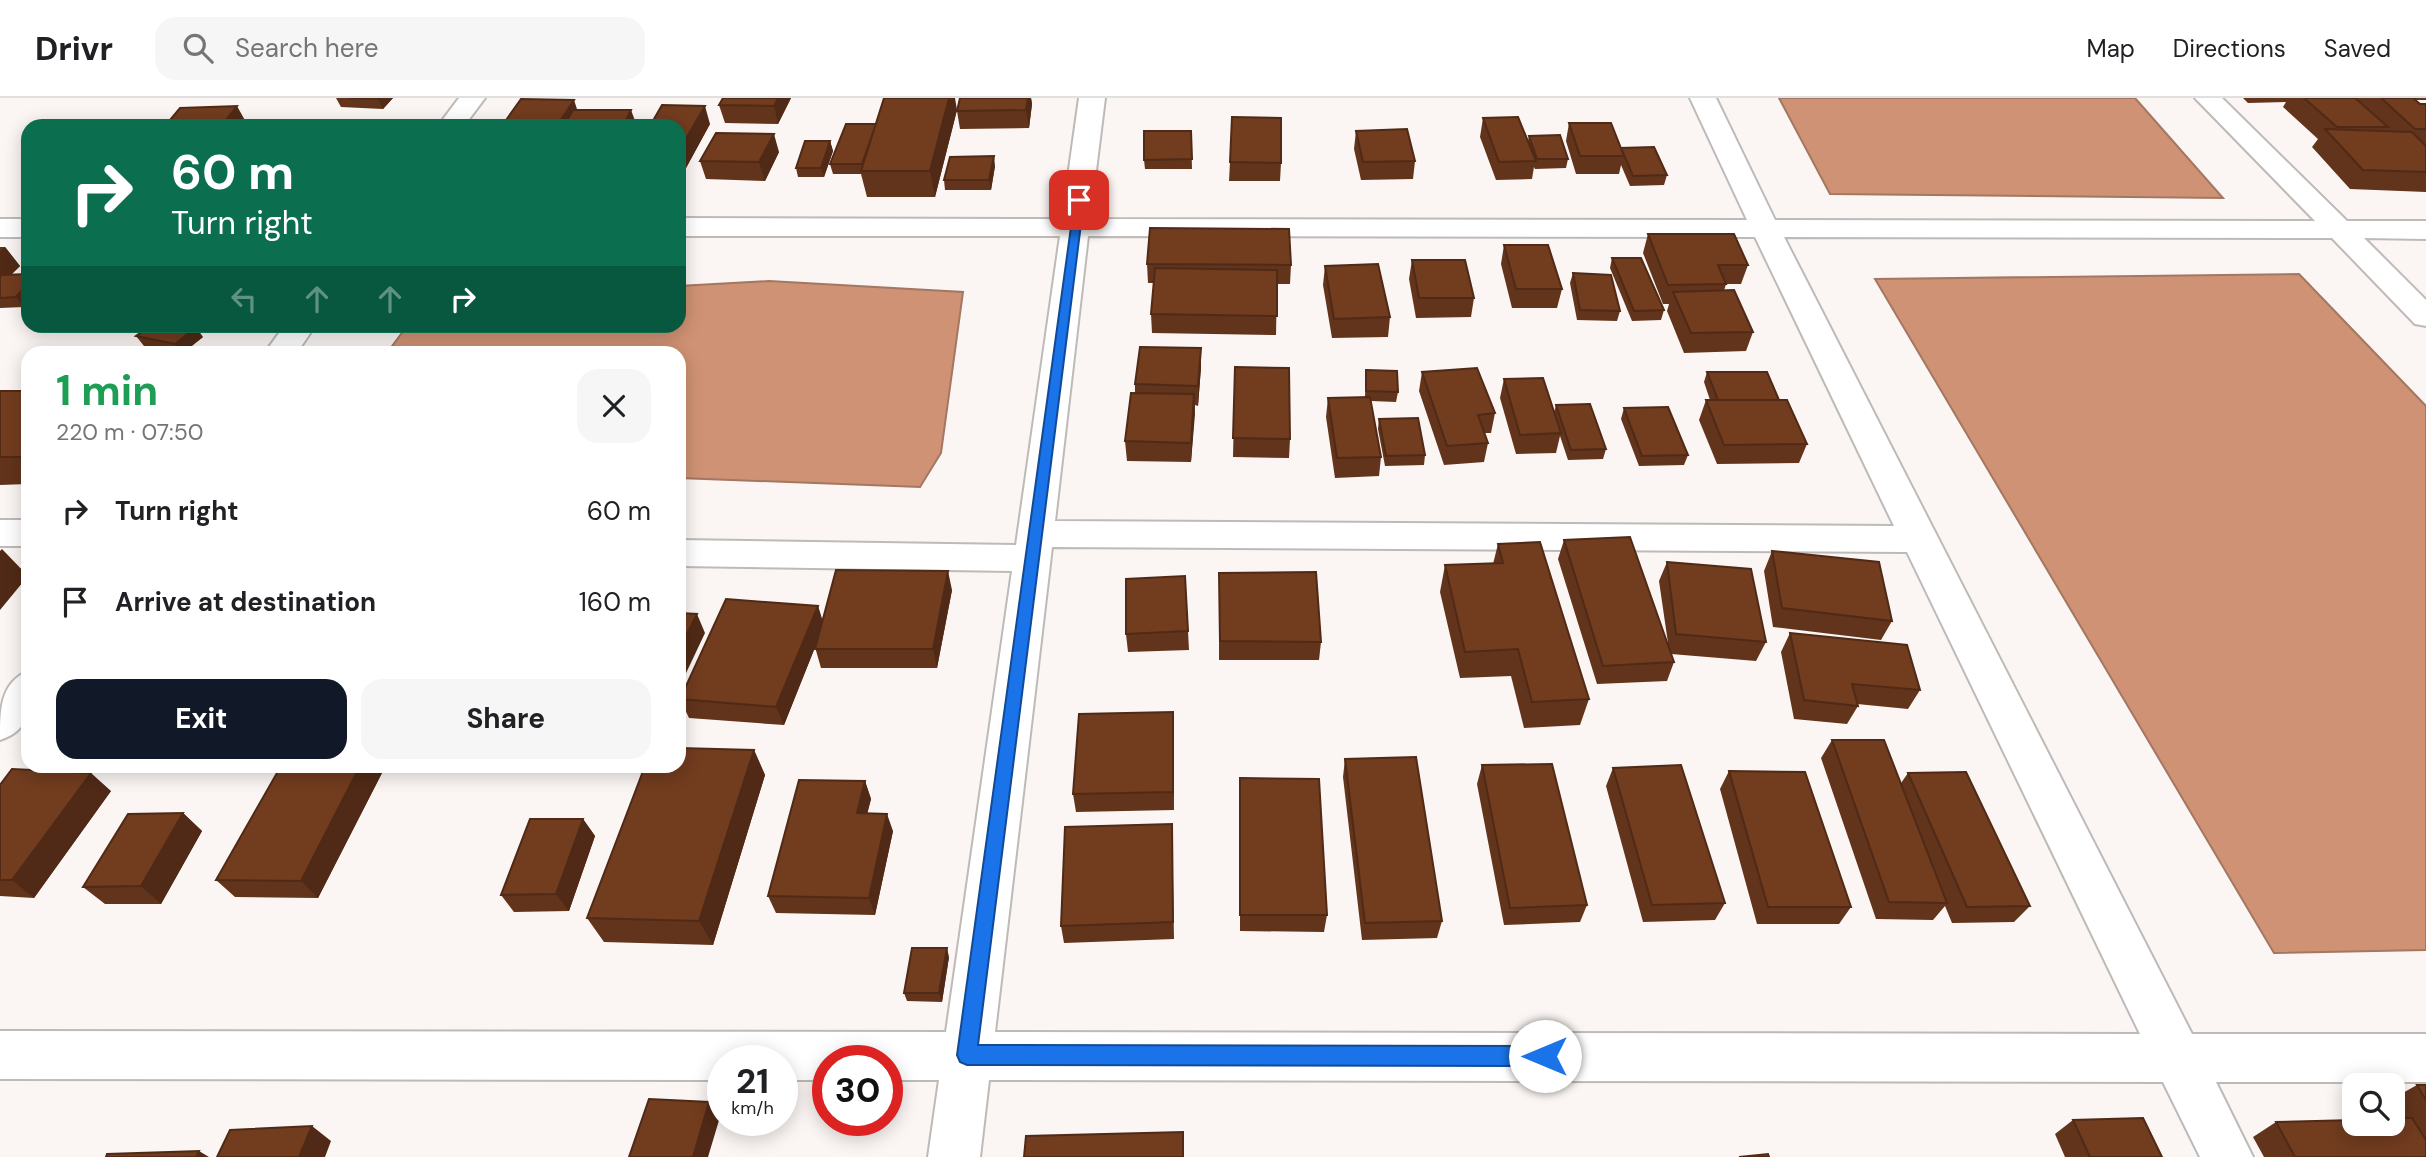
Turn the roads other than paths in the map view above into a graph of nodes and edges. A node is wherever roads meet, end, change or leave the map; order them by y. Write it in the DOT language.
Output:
graph roads {
  1 [pos="472,98"];
  2 [pos="1092,98"];
  3 [pos="1703,98"];
  4 [pos="2208,98"];
  5 [pos="456,119"];
  6 [pos="1075,225"];
  7 [pos="686,227"];
  8 [pos="0,228"];
  9 [pos="21,228"];
  10 [pos="1764,228"];
  11 [pos="2337,229"];
  12 [pos="2426,230"];
  13 [pos="2426,317"];
  14 [pos="0,533"];
  15 [pos="21,533"];
  16 [pos="1920,539"];
  17 [pos="1034,546"];
  18 [pos="686,553"];
  19 [pos="21,696"];
  20 [pos="0,724"];
  21 [pos="0,1055"];
  22 [pos="967,1055"];
  23 [pos="2178,1057"];
  24 [pos="2426,1058"];
  25 [pos="954,1157"];
  26 [pos="2227,1157"];
  1 -- 5 [label="street"];
  2 -- 6 [label="street"];
  3 -- 10 [label="street"];
  4 -- 11 [label="street"];
  6 -- 7 [label="street"];
  6 -- 10 [label="street"];
  6 -- 17 [label="street"];
  8 -- 9 [label="street"];
  10 -- 11 [label="street"];
  10 -- 16 [label="street"];
  11 -- 12 [label="street"];
  11 -- 13 [label="street"];
  14 -- 15 [label="street"];
  16 -- 17 [label="street"];
  16 -- 23 [label="street"];
  17 -- 18 [label="street"];
  17 -- 22 [label="street"];
  19 -- 20 [label="street"];
  21 -- 22 [label="street"];
  22 -- 23 [label="street"];
  22 -- 25 [label="street"];
  23 -- 24 [label="street"];
  23 -- 26 [label="street"];
}
